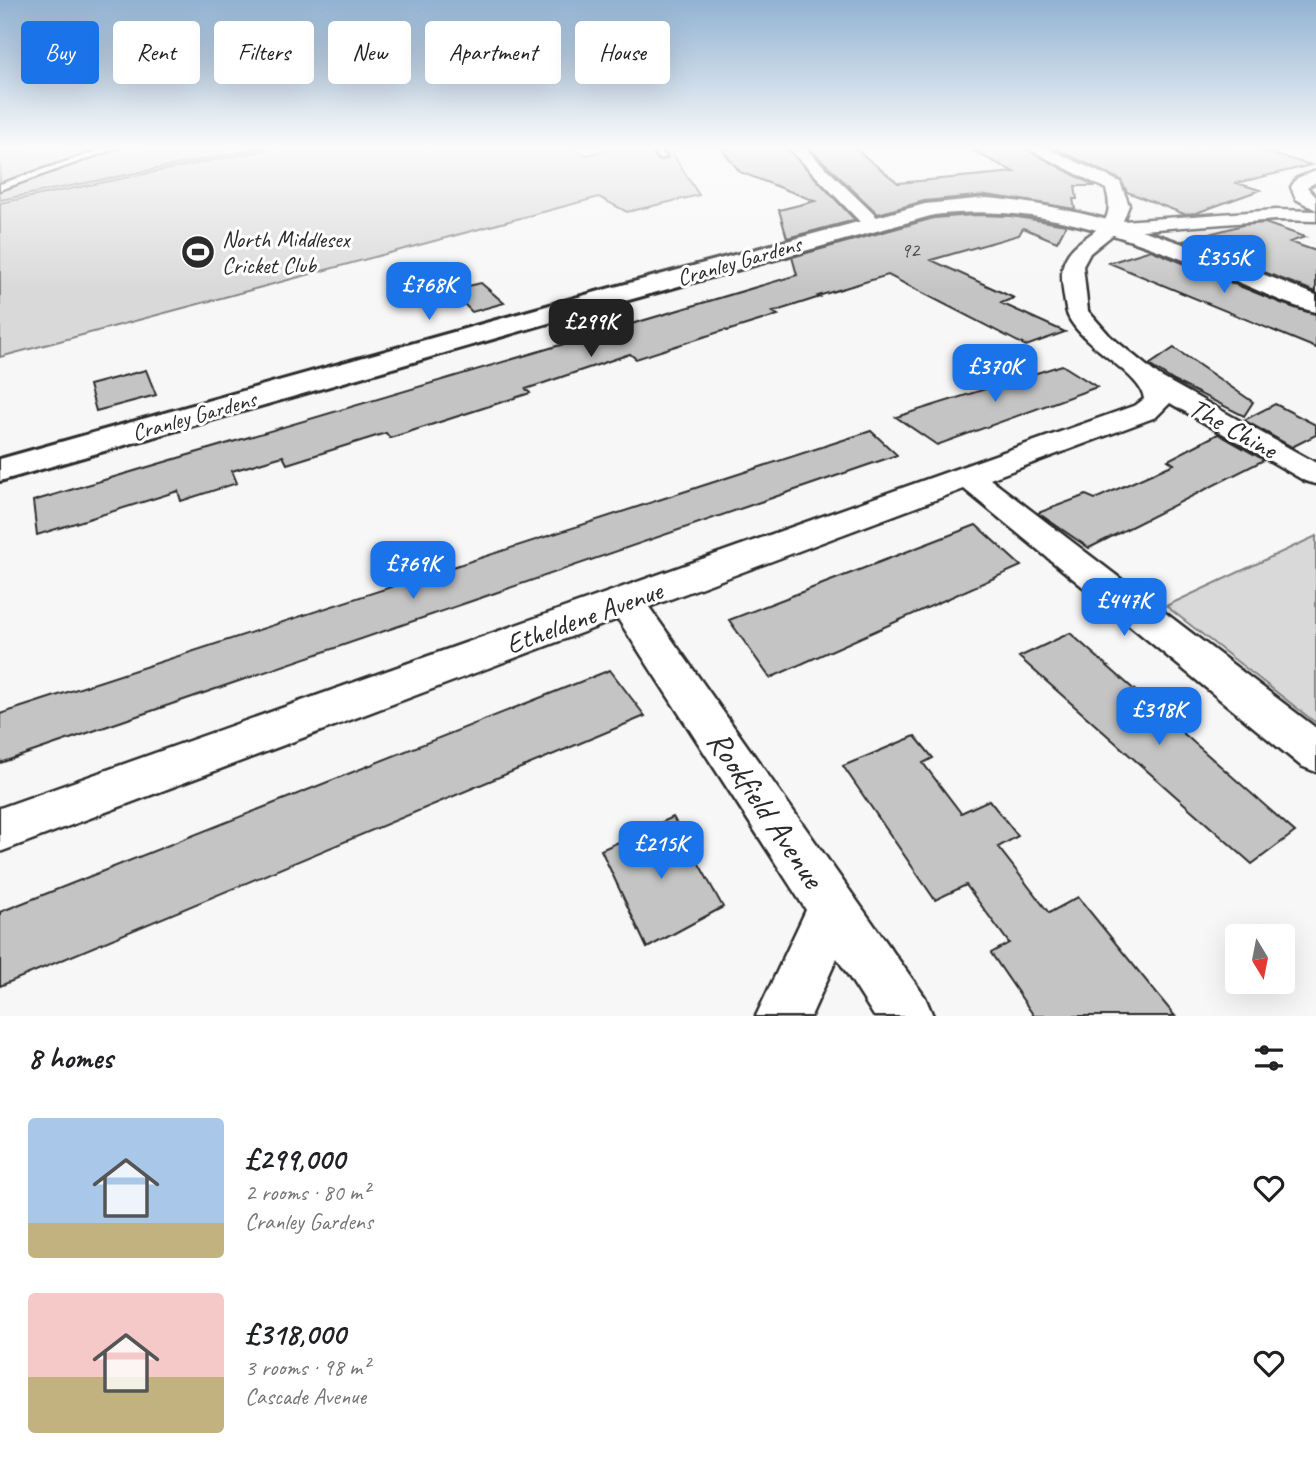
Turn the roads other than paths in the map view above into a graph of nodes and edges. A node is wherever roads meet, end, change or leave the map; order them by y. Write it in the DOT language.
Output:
graph roads {
  1 [pos="843,194"];
  2 [pos="1117,194"];
  3 [pos="1316,216"];
  4 [pos="873,224"];
  5 [pos="1111,228"];
  6 [pos="1316,304"];
  7 [pos="1153,387"];
  8 [pos="0,470"];
  9 [pos="1316,475"];
  10 [pos="968,477"];
  11 [pos="625,602"];
  12 [pos="1316,753"];
  13 [pos="0,830"];
  14 [pos="833,908"];
  15 [pos="783,1016"];
  16 [pos="906,1016"];
  1 -- 4 [label="street"];
  2 -- 5 [label="street"];
  3 -- 5 [label="street"];
  4 -- 5 [label="street, Cranley Gardens"];
  4 -- 8 [label="street, Cranley Gardens"];
  5 -- 6 [label="street, Cranley Gardens"];
  5 -- 7 [label="street, The Chine"];
  7 -- 9 [label="street, The Chine"];
  7 -- 10 [label="street, Etheldene Avenue"];
  10 -- 11 [label="street, Etheldene Avenue"];
  10 -- 12 [label="street"];
  11 -- 13 [label="street, Etheldene Avenue"];
  11 -- 14 [label="street, Rookfield Avenue"];
  14 -- 15 [label="street"];
  14 -- 16 [label="street, Rookfield Avenue"];
}
